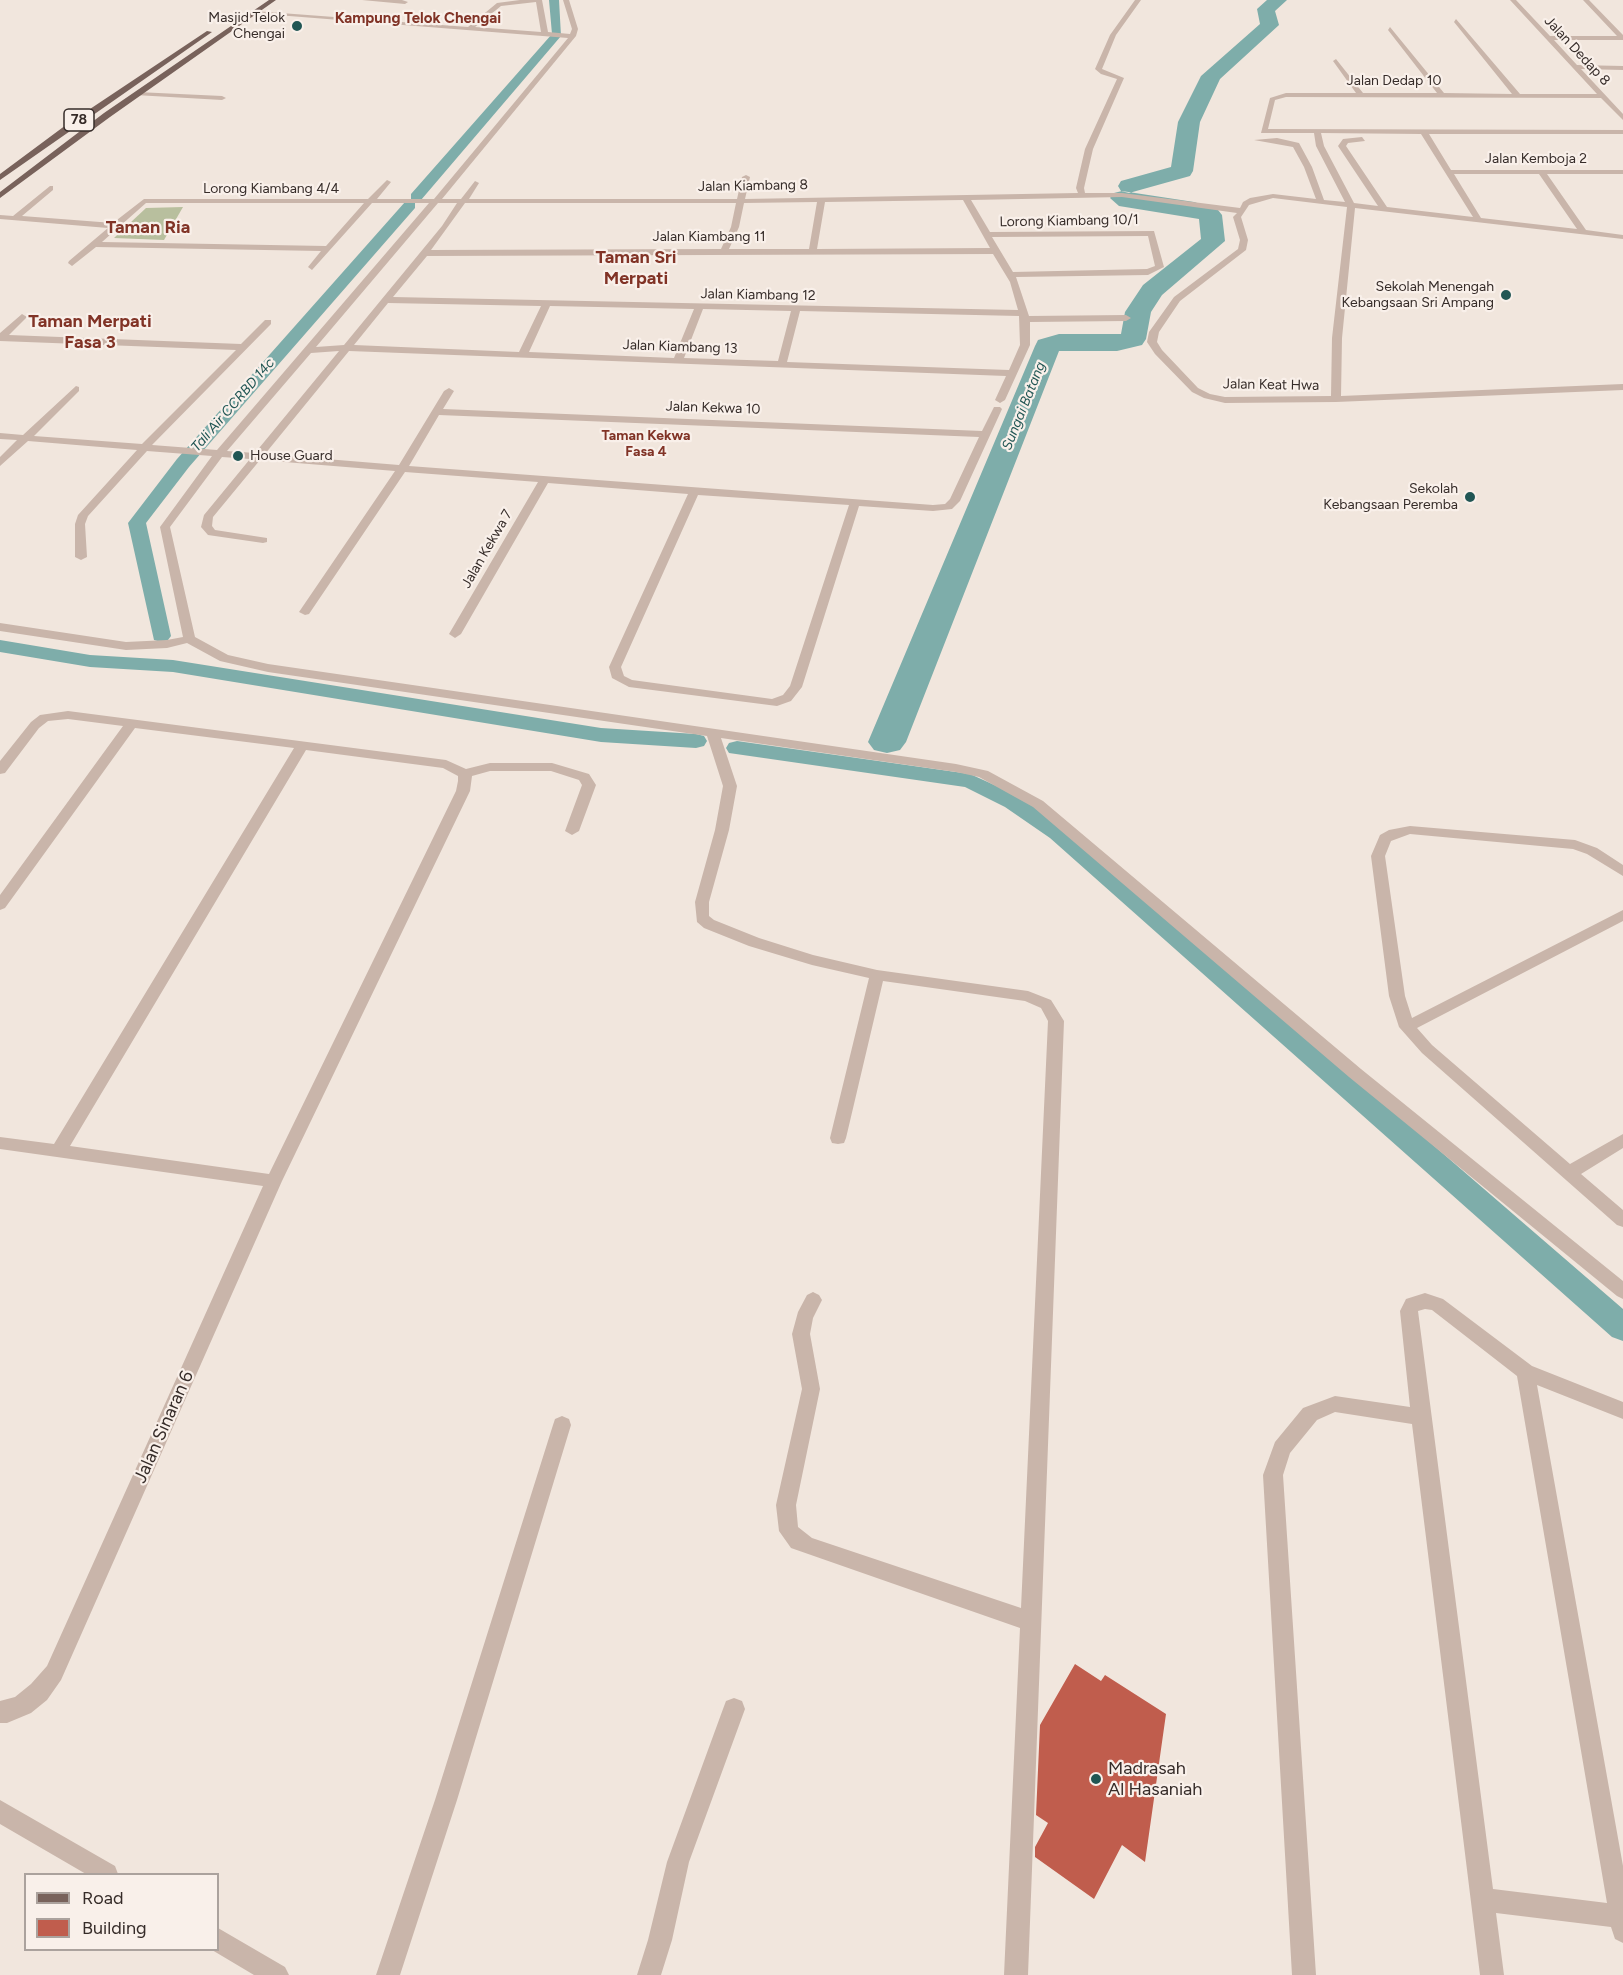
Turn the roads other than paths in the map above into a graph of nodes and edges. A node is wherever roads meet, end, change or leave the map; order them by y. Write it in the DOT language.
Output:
graph roads {
  1 [pos="273,0"];
  2 [pos="365,0"];
  3 [pos="539,0"];
  4 [pos="566,0"];
  5 [pos="1138,0"];
  6 [pos="1513,0"];
  7 [pos="1586,0"];
  8 [pos="405,2"];
  9 [pos="254,13"];
  10 [pos="245,19"];
  11 [pos="1456,21"];
  12 [pos="220,24"];
  13 [pos="469,29"];
  14 [pos="1390,29"];
  15 [pos="545,35"];
  16 [pos="573,36"];
  17 [pos="1548,38"];
  18 [pos="1622,38"];
  19 [pos="192,43"];
  20 [pos="1336,61"];
  21 [pos="1576,68"];
  22 [pos="1623,68"];
  23 [pos="137,94"];
  24 [pos="1441,94"];
  25 [pos="1361,95"];
  26 [pos="1517,95"];
  27 [pos="1602,96"];
  28 [pos="222,98"];
  29 [pos="1623,118"];
  30 [pos="1266,123"];
  31 [pos="1623,124"];
  32 [pos="1317,132"];
  33 [pos="1623,132"];
  34 [pos="1426,136"];
  35 [pos="1258,140"];
  36 [pos="1623,140"];
  37 [pos="1308,146"];
  38 [pos="1308,167"];
  39 [pos="1331,168"];
  40 [pos="1449,172"];
  41 [pos="1541,172"];
  42 [pos="1623,172"];
  43 [pos="746,177"];
  44 [pos="0,178"];
  45 [pos="387,182"];
  46 [pos="476,183"];
  47 [pos="50,188"];
  48 [pos="158,189"];
  49 [pos="1081,189"];
  50 [pos="0,196"];
  51 [pos="965,197"];
  52 [pos="822,199"];
  53 [pos="741,201"];
  54 [pos="435,202"];
  55 [pos="464,202"];
  56 [pos="1321,202"];
  57 [pos="370,203"];
  58 [pos="406,203"];
  59 [pos="141,205"];
  60 [pos="1351,205"];
  61 [pos="1384,209"];
  62 [pos="1243,211"];
  63 [pos="0,217"];
  64 [pos="15,218"];
  65 [pos="1478,219"];
  66 [pos="117,226"];
  67 [pos="1583,232"];
  68 [pos="987,235"];
  69 [pos="1623,237"];
  70 [pos="95,244"];
  71 [pos="328,249"];
  72 [pos="813,250"];
  73 [pos="995,250"];
  74 [pos="724,251"];
  75 [pos="424,253"];
  76 [pos="72,263"];
  77 [pos="312,267"];
  78 [pos="1010,275"];
  79 [pos="385,300"];
  80 [pos="546,304"];
  81 [pos="699,307"];
  82 [pos="796,309"];
  83 [pos="1024,316"];
  84 [pos="22,317"];
  85 [pos="1126,318"];
  86 [pos="268,322"];
  87 [pos="1,338"];
  88 [pos="242,347"];
  89 [pos="347,348"];
  90 [pos="309,350"];
  91 [pos="523,354"];
  92 [pos="678,360"];
  93 [pos="782,364"];
  94 [pos="1011,373"];
  95 [pos="1623,387"];
  96 [pos="76,389"];
  97 [pos="449,391"];
  98 [pos="1336,399"];
  99 [pos="438,412"];
  100 [pos="986,434"];
  101 [pos="0,436"];
  102 [pos="26,438"];
  103 [pos="144,447"];
  104 [pos="218,455"];
  105 [pos="257,458"];
  106 [pos="0,463"];
  107 [pos="402,468"];
  108 [pos="545,480"];
  109 [pos="694,492"];
  110 [pos="855,502"];
  111 [pos="263,540"];
  112 [pos="81,557"];
  113 [pos="305,612"];
  114 [pos="0,627"];
  115 [pos="455,634"];
  116 [pos="189,639"];
  117 [pos="131,724"];
  118 [pos="713,734"];
  119 [pos="301,747"];
  120 [pos="0,770"];
  121 [pos="465,774"];
  122 [pos="572,831"];
  123 [pos="1623,871"];
  124 [pos="0,879"];
  125 [pos="18,881"];
  126 [pos="0,905"];
  127 [pos="1623,915"];
  128 [pos="877,975"];
  129 [pos="1407,1027"];
  130 [pos="837,1138"];
  131 [pos="1623,1140"];
  132 [pos="0,1143"];
  133 [pos="58,1151"];
  134 [pos="1569,1173"];
  135 [pos="274,1181"];
  136 [pos="1623,1220"];
  137 [pos="1623,1291"];
  138 [pos="813,1300"];
  139 [pos="1525,1372"];
  140 [pos="1623,1411"];
  141 [pos="1421,1417"];
  142 [pos="562,1425"];
  143 [pos="1032,1622"];
  144 [pos="734,1708"];
  145 [pos="0,1712"];
  146 [pos="0,1811"];
  147 [pos="104,1873"];
  148 [pos="1484,1900"];
  149 [pos="1622,1922"];
  150 [pos="219,1941"];
  151 [pos="277,1975"];
  152 [pos="388,1975"];
  153 [pos="649,1975"];
  154 [pos="1016,1975"];
  155 [pos="1305,1975"];
  156 [pos="1492,1975"];
  1 -- 9 [label="main road, 78"];
  2 -- 8 [label="street"];
  3 -- 13 [label="street"];
  3 -- 15 [label="street"];
  4 -- 16 [label="street"];
  5 -- 49 [label="street"];
  6 -- 17 [label="street, Jalan Dedap 8"];
  7 -- 18 [label="street"];
  9 -- 10 [label="main road, 78"];
  9 -- 13 [label="street"];
  10 -- 19 [label="main road"];
  10 -- 23 [label="main road, 78"];
  11 -- 26 [label="street"];
  12 -- 19 [label="main road, 78"];
  13 -- 15 [label="street"];
  14 -- 24 [label="street"];
  15 -- 16 [label="street"];
  16 -- 54 [label="street"];
  17 -- 18 [label="street"];
  17 -- 21 [label="street, Jalan Dedap 8"];
  19 -- 44 [label="main road, 78"];
  20 -- 25 [label="street"];
  21 -- 22 [label="street"];
  21 -- 27 [label="street, Jalan Dedap 8"];
  23 -- 28 [label="street"];
  23 -- 50 [label="main road, 78"];
  24 -- 25 [label="street, Jalan Dedap 10"];
  24 -- 26 [label="street, Jalan Dedap 10"];
  25 -- 30 [label="street, Jalan Dedap 10"];
  26 -- 27 [label="street, Jalan Dedap 10"];
  27 -- 29 [label="street, Jalan Dedap 8"];
  30 -- 31 [label="street"];
  30 -- 32 [label="street"];
  32 -- 34 [label="street"];
  32 -- 37 [label="street"];
  33 -- 34 [label="street"];
  34 -- 36 [label="street"];
  34 -- 40 [label="street"];
  34 -- 61 [label="street"];
  35 -- 37 [label="street"];
  37 -- 38 [label="street"];
  37 -- 39 [label="street"];
  38 -- 39 [label="street"];
  38 -- 56 [label="street"];
  39 -- 60 [label="street"];
  40 -- 41 [label="street, Jalan Kemboja 2"];
  40 -- 65 [label="street"];
  41 -- 42 [label="street, Jalan Kemboja 2"];
  41 -- 67 [label="street"];
  43 -- 53 [label="street"];
  45 -- 57 [label="street"];
  46 -- 55 [label="street"];
  47 -- 64 [label="street"];
  48 -- 59 [label="street"];
  49 -- 51 [label="street, Jalan Kiambang 8"];
  49 -- 62 [label="street, Jalan Kiambang 8"];
  51 -- 52 [label="street, Jalan Kiambang 8"];
  51 -- 68 [label="street"];
  52 -- 53 [label="street, Jalan Kiambang 8"];
  52 -- 72 [label="street"];
  53 -- 55 [label="street, Jalan Kiambang 8"];
  53 -- 74 [label="street"];
  54 -- 55 [label="street, Jalan Kiambang 8"];
  54 -- 58 [label="street, Jalan Kiambang 8"];
  54 -- 90 [label="street"];
  55 -- 75 [label="street"];
  56 -- 60 [label="street"];
  56 -- 62 [label="street"];
  57 -- 58 [label="street, Lorong Kiambang 4/4"];
  57 -- 59 [label="street, Lorong Kiambang 4/4"];
  57 -- 71 [label="street"];
  59 -- 66 [label="street"];
  60 -- 61 [label="street"];
  60 -- 98 [label="street"];
  61 -- 65 [label="street"];
  62 -- 98 [label="street, Jalan Keat Hwa"];
  63 -- 64 [label="street"];
  64 -- 66 [label="street"];
  65 -- 67 [label="street"];
  66 -- 70 [label="street"];
  67 -- 69 [label="street"];
  68 -- 73 [label="street"];
  68 -- 78 [label="street, Lorong Kiambang 10/1"];
  70 -- 71 [label="street"];
  70 -- 76 [label="street"];
  71 -- 77 [label="street"];
  72 -- 73 [label="street, Jalan Kiambang 11"];
  72 -- 74 [label="street, Jalan Kiambang 11"];
  73 -- 78 [label="street"];
  74 -- 75 [label="street, Jalan Kiambang 11"];
  75 -- 79 [label="street"];
  78 -- 83 [label="street"];
  79 -- 80 [label="street, Jalan Kiambang 12"];
  79 -- 89 [label="street"];
  80 -- 81 [label="street, Jalan Kiambang 12"];
  80 -- 91 [label="street"];
  81 -- 82 [label="street, Jalan Kiambang 12"];
  81 -- 92 [label="street"];
  82 -- 83 [label="street, Jalan Kiambang 12"];
  82 -- 93 [label="street"];
  83 -- 85 [label="street, Jalan Kiambang 12"];
  83 -- 94 [label="street"];
  84 -- 87 [label="street"];
  86 -- 88 [label="street"];
  87 -- 88 [label="street"];
  88 -- 103 [label="street"];
  89 -- 90 [label="street, Jalan Kiambang 13"];
  89 -- 91 [label="street, Jalan Kiambang 13"];
  89 -- 105 [label="street"];
  90 -- 104 [label="street"];
  91 -- 92 [label="street, Jalan Kiambang 13"];
  92 -- 93 [label="street, Jalan Kiambang 13"];
  93 -- 94 [label="street, Jalan Kiambang 13"];
  94 -- 100 [label="street"];
  95 -- 98 [label="street, Jalan Keat Hwa"];
  96 -- 102 [label="street"];
  97 -- 99 [label="street"];
  99 -- 100 [label="street, Jalan Kekwa 10"];
  99 -- 107 [label="street"];
  100 -- 110 [label="street"];
  101 -- 102 [label="street"];
  102 -- 103 [label="street"];
  102 -- 106 [label="street"];
  103 -- 104 [label="street"];
  103 -- 112 [label="street"];
  104 -- 105 [label="street"];
  104 -- 116 [label="street"];
  105 -- 107 [label="street"];
  105 -- 111 [label="street"];
  107 -- 108 [label="street"];
  107 -- 113 [label="street"];
  108 -- 109 [label="street"];
  108 -- 115 [label="street, Jalan Kekwa 7"];
  109 -- 110 [label="street"];
  109 -- 110 [label="street"];
  114 -- 116 [label="street"];
  116 -- 118 [label="street"];
  117 -- 119 [label="street"];
  117 -- 120 [label="street"];
  117 -- 125 [label="street"];
  118 -- 128 [label="street"];
  118 -- 137 [label="street"];
  119 -- 121 [label="street"];
  119 -- 133 [label="street"];
  121 -- 122 [label="street"];
  121 -- 135 [label="street, Jalan Sinaran 6"];
  123 -- 129 [label="street"];
  124 -- 125 [label="street"];
  125 -- 126 [label="street"];
  127 -- 129 [label="street"];
  128 -- 130 [label="street"];
  128 -- 143 [label="street"];
  129 -- 134 [label="street"];
  131 -- 134 [label="street"];
  132 -- 133 [label="street"];
  133 -- 135 [label="street"];
  134 -- 136 [label="street"];
  135 -- 145 [label="street, Jalan Sinaran 6"];
  138 -- 143 [label="street"];
  139 -- 140 [label="street"];
  139 -- 141 [label="street"];
  139 -- 149 [label="street"];
  141 -- 148 [label="street"];
  141 -- 155 [label="street"];
  142 -- 152 [label="street"];
  143 -- 154 [label="street"];
  144 -- 153 [label="street"];
  146 -- 147 [label="street"];
  148 -- 149 [label="street"];
  148 -- 156 [label="street"];
  150 -- 151 [label="street"];
}
